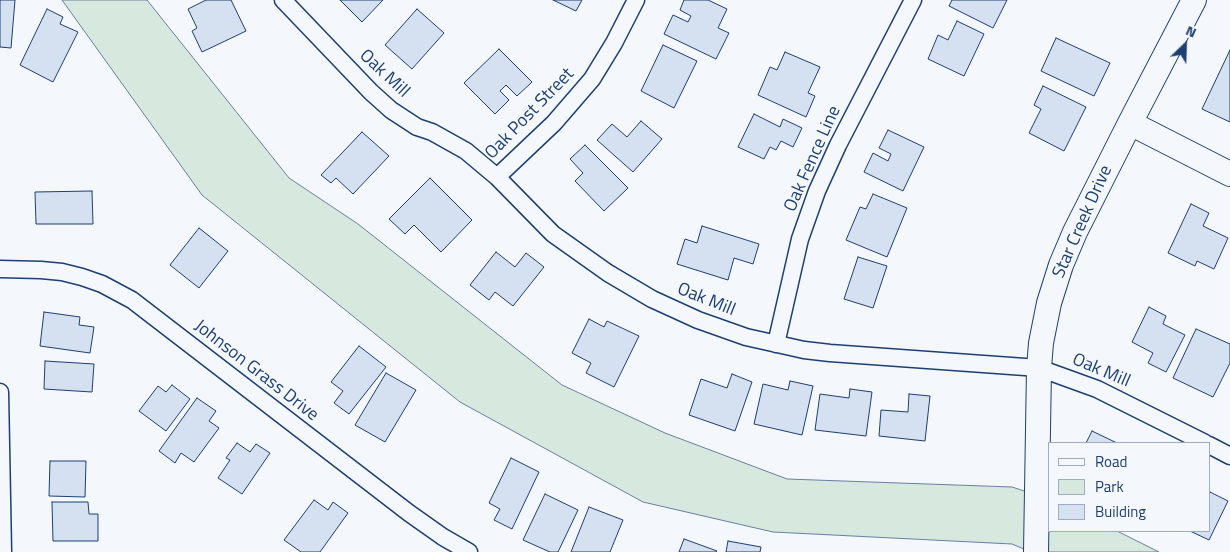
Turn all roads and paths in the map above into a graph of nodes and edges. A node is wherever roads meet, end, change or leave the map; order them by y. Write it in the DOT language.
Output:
graph roads {
  1 [pos="283,0"];
  2 [pos="636,0"];
  3 [pos="913,0"];
  4 [pos="1194,0"];
  5 [pos="1130,123"];
  6 [pos="1230,174"];
  7 [pos="497,177"];
  8 [pos="0,269"];
  9 [pos="776,344"];
  10 [pos="1039,368"];
  11 [pos="0,392"];
  12 [pos="1203,442"];
  13 [pos="1210,446"];
  14 [pos="1230,456"];
  15 [pos="2,552"];
  16 [pos="469,552"];
  17 [pos="1036,552"];
  1 -- 7 [label="street, Oak Mill"];
  2 -- 7 [label="street, Oak Post Street"];
  3 -- 9 [label="street, Oak Fence Line"];
  4 -- 5 [label="street, Star Creek Drive"];
  5 -- 6 [label="street"];
  5 -- 10 [label="street, Star Creek Drive"];
  7 -- 9 [label="street, Oak Mill"];
  8 -- 16 [label="street, Johnson Grass Drive"];
  9 -- 10 [label="street, Oak Mill"];
  10 -- 12 [label="street, Oak Mill"];
  10 -- 17 [label="street, Star Creek Drive"];
  11 -- 15 [label="street"];
  13 -- 14 [label="street"];
}
